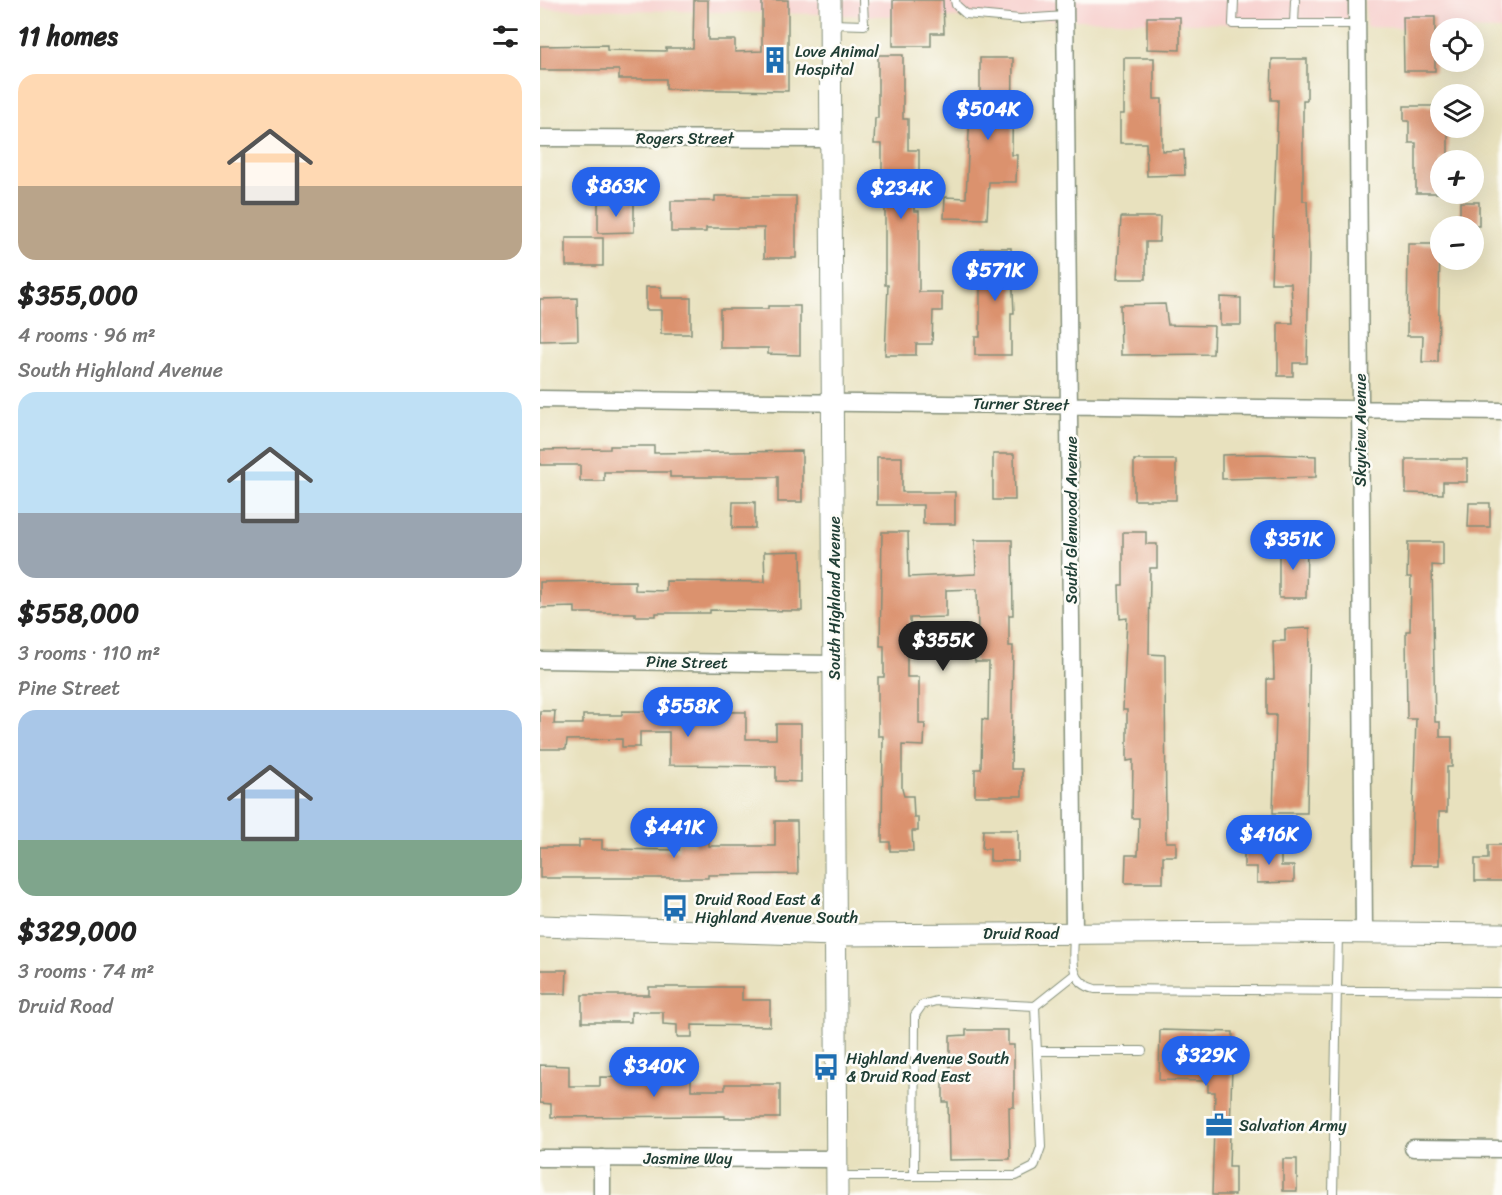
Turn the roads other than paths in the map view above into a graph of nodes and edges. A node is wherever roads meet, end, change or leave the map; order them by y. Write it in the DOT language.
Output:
graph roads {
  1 [pos="830,0"];
  2 [pos="863,0"];
  3 [pos="955,0"];
  4 [pos="1234,0"];
  5 [pos="1295,0"];
  6 [pos="1356,0"];
  7 [pos="1065,8"];
  8 [pos="830,24"];
  9 [pos="1294,24"];
  10 [pos="1357,24"];
  11 [pos="540,138"];
  12 [pos="831,139"];
  13 [pos="540,399"];
  14 [pos="832,402"];
  15 [pos="1071,405"];
  16 [pos="1359,409"];
  17 [pos="1502,411"];
  18 [pos="540,660"];
  19 [pos="834,664"];
  20 [pos="540,926"];
  21 [pos="1338,932"];
  22 [pos="1364,932"];
  23 [pos="1074,933"];
  24 [pos="1502,934"];
  25 [pos="836,935"];
  26 [pos="1074,975"];
  27 [pos="1337,991"];
  28 [pos="1502,992"];
  29 [pos="1035,1006"];
  30 [pos="1037,1050"];
  31 [pos="1142,1051"];
  32 [pos="1413,1148"];
  33 [pos="1502,1149"];
  34 [pos="540,1158"];
  35 [pos="602,1158"];
  36 [pos="914,1176"];
  37 [pos="837,1177"];
  38 [pos="602,1195"];
  39 [pos="1333,1195"];
  1 -- 8 [label="street, South Highland Avenue"];
  2 -- 8 [label="lane"];
  3 -- 7 [label="lane"];
  4 -- 9 [label="lane"];
  5 -- 9 [label="lane"];
  6 -- 10 [label="street, Skyview Avenue"];
  7 -- 15 [label="street, South Glenwood Avenue"];
  8 -- 12 [label="street, South Highland Avenue"];
  9 -- 10 [label="lane"];
  10 -- 16 [label="street, Skyview Avenue"];
  11 -- 12 [label="street, Rogers Street"];
  12 -- 14 [label="street, South Highland Avenue"];
  13 -- 14 [label="street, Turner Street"];
  14 -- 15 [label="street, Turner Street"];
  14 -- 19 [label="street, South Highland Avenue"];
  15 -- 16 [label="street, Turner Street"];
  15 -- 23 [label="street, South Glenwood Avenue"];
  16 -- 17 [label="street, Turner Street"];
  16 -- 22 [label="street, Skyview Avenue"];
  18 -- 19 [label="street, Pine Street"];
  19 -- 25 [label="street, South Highland Avenue"];
  20 -- 25 [label="street, Druid Road"];
  21 -- 22 [label="street, Druid Road"];
  21 -- 23 [label="street, Druid Road"];
  21 -- 27 [label="lane"];
  22 -- 24 [label="street, Druid Road"];
  23 -- 25 [label="street, Druid Road"];
  23 -- 26 [label="lane"];
  25 -- 37 [label="street, South Highland Avenue"];
  26 -- 27 [label="lane"];
  26 -- 29 [label="lane"];
  27 -- 28 [label="lane"];
  27 -- 39 [label="lane"];
  29 -- 30 [label="lane"];
  29 -- 36 [label="lane"];
  30 -- 31 [label="lane"];
  30 -- 36 [label="lane"];
  32 -- 33 [label="street"];
  34 -- 35 [label="street, Jasmine Way"];
  35 -- 37 [label="street, Jasmine Way"];
  35 -- 38 [label="street"];
  36 -- 37 [label="lane"];
}
